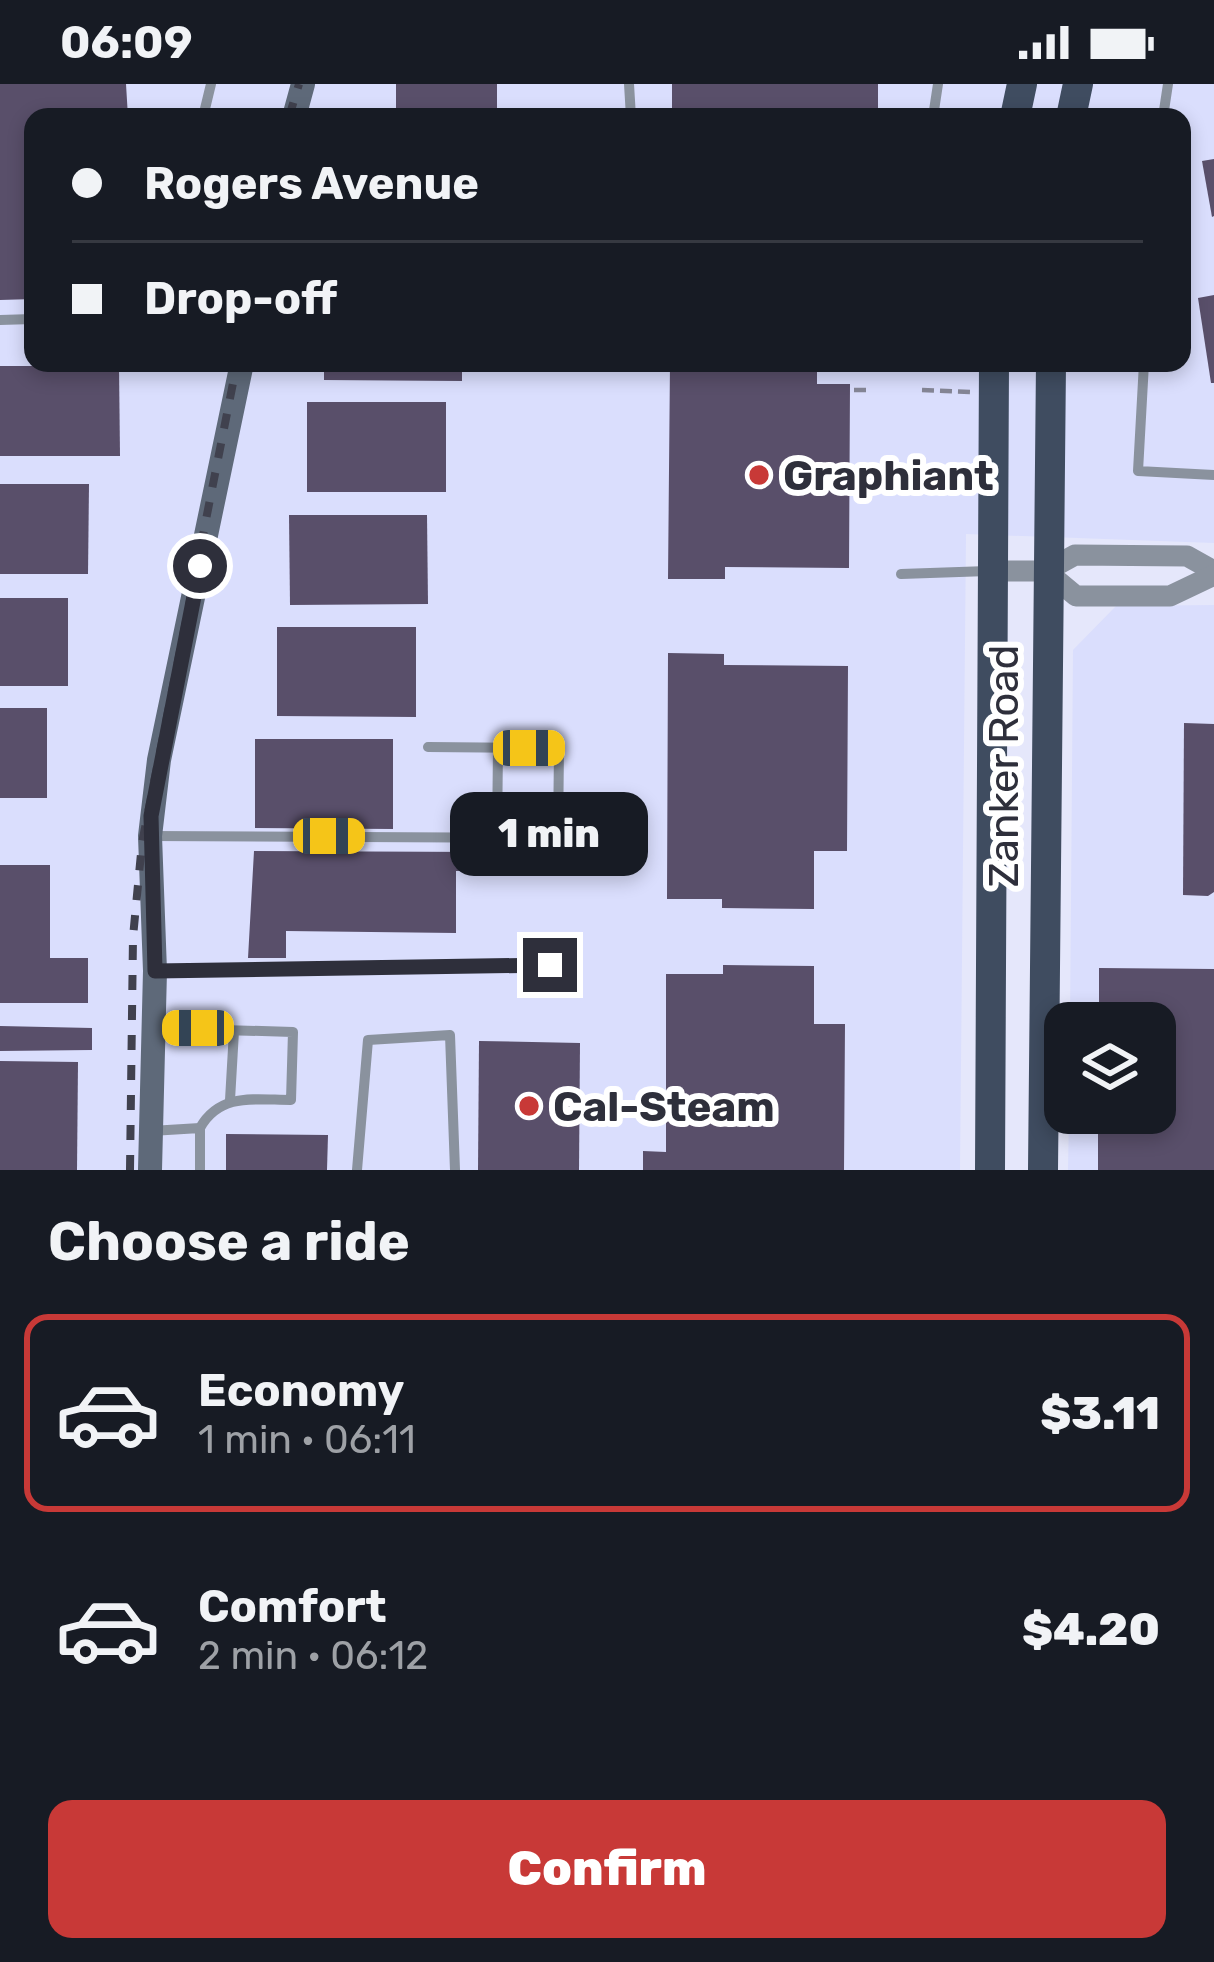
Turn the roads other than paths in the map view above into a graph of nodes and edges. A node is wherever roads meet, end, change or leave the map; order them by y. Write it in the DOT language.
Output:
graph roads {
  1 [pos="240,372"];
  2 [pos="994,372"];
  3 [pos="1051,372"];
  4 [pos="1144,372"];
  5 [pos="1214,476"];
  6 [pos="991,571"];
  7 [pos="1046,571"];
  8 [pos="1214,573"];
  9 [pos="901,574"];
  10 [pos="428,747"];
  11 [pos="498,748"];
  12 [pos="150,836"];
  13 [pos="497,837"];
  14 [pos="550,965"];
  15 [pos="155,971"];
  16 [pos="153,1028"];
  17 [pos="234,1030"];
  18 [pos="230,1100"];
  19 [pos="200,1127"];
  20 [pos="151,1131"];
  21 [pos="150,1170"];
  22 [pos="200,1170"];
  23 [pos="357,1170"];
  24 [pos="455,1170"];
  25 [pos="990,1170"];
  26 [pos="1043,1170"];
  1 -- 12 [label="street"];
  2 -- 6 [label="main road, Zanker Road"];
  3 -- 7 [label="main road, Zanker Road"];
  4 -- 5 [label="lane"];
  6 -- 7 [label="street"];
  6 -- 9 [label="lane"];
  6 -- 25 [label="main road, Zanker Road"];
  7 -- 8 [label="street"];
  7 -- 8 [label="street"];
  7 -- 26 [label="main road, Zanker Road"];
  10 -- 11 [label="lane"];
  11 -- 13 [label="lane"];
  11 -- 13 [label="lane"];
  12 -- 13 [label="lane"];
  12 -- 15 [label="street"];
  14 -- 15 [label="lane"];
  15 -- 16 [label="street"];
  16 -- 17 [label="lane"];
  16 -- 20 [label="street"];
  17 -- 18 [label="lane"];
  17 -- 18 [label="lane"];
  18 -- 19 [label="lane"];
  19 -- 20 [label="lane"];
  19 -- 22 [label="lane"];
  20 -- 21 [label="street"];
  23 -- 24 [label="lane"];
}
